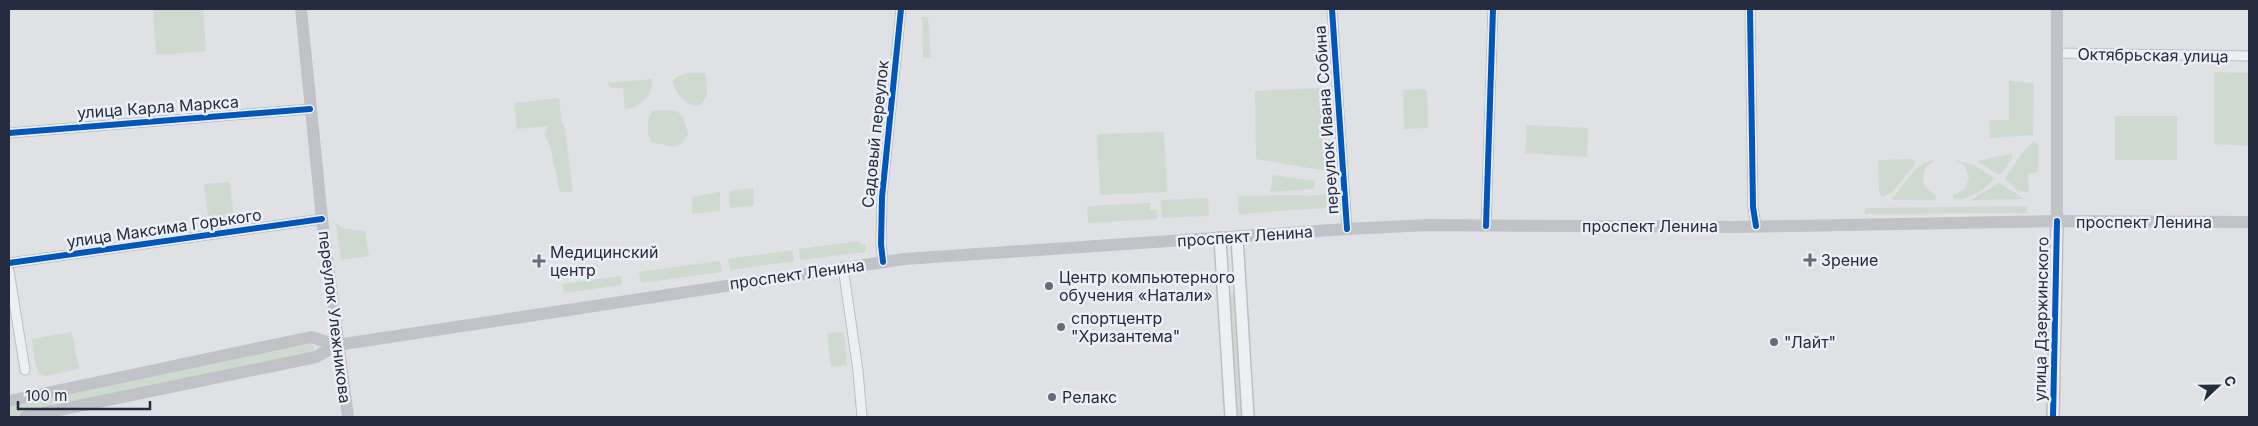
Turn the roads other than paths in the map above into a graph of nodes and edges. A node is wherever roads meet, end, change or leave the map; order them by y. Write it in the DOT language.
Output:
graph roads {
  1 [pos="301,9"];
  2 [pos="901,9"];
  3 [pos="1332,9"];
  4 [pos="1493,9"];
  5 [pos="1750,9"];
  6 [pos="2057,9"];
  7 [pos="2057,53"];
  8 [pos="2249,56"];
  9 [pos="310,109"];
  10 [pos="9,133"];
  11 [pos="322,220"];
  12 [pos="2057,221"];
  13 [pos="2249,222"];
  14 [pos="1486,226"];
  15 [pos="1756,226"];
  16 [pos="1347,229"];
  17 [pos="1236,237"];
  18 [pos="1220,238"];
  19 [pos="883,262"];
  20 [pos="9,263"];
  21 [pos="843,267"];
  22 [pos="9,271"];
  23 [pos="315,338"];
  24 [pos="337,345"];
  25 [pos="319,356"];
  26 [pos="25,370"];
  27 [pos="9,401"];
  28 [pos="52,414"];
  29 [pos="25,417"];
  30 [pos="348,417"];
  31 [pos="862,417"];
  32 [pos="1231,417"];
  33 [pos="1248,417"];
  34 [pos="2053,417"];
  1 -- 9 [label="main road, переулок Улежникова"];
  2 -- 19 [label="street, Садовый переулок"];
  3 -- 16 [label="street, переулок Ивана Собина"];
  4 -- 14 [label="street"];
  5 -- 15 [label="street"];
  6 -- 7 [label="main road, улица Дзержинского"];
  7 -- 8 [label="street, Октябрьская улица"];
  7 -- 12 [label="main road, улица Дзержинского"];
  9 -- 10 [label="street, улица Карла Маркса"];
  9 -- 11 [label="main road, переулок Улежникова"];
  11 -- 20 [label="street, улица Максима Горького"];
  11 -- 24 [label="main road, переулок Улежникова"];
  12 -- 13 [label="main road, проспект Ленина"];
  12 -- 15 [label="main road, проспект Ленина"];
  12 -- 34 [label="street, улица Дзержинского"];
  14 -- 15 [label="main road, проспект Ленина"];
  14 -- 16 [label="main road, проспект Ленина"];
  16 -- 17 [label="main road, проспект Ленина"];
  17 -- 18 [label="main road, проспект Ленина"];
  17 -- 33 [label="street"];
  18 -- 19 [label="main road, проспект Ленина"];
  18 -- 32 [label="street"];
  19 -- 21 [label="main road, проспект Ленина"];
  21 -- 24 [label="main road, проспект Ленина"];
  21 -- 31 [label="street"];
  22 -- 26 [label="street"];
  23 -- 24 [label="main road, проспект Ленина"];
  23 -- 25 [label="street"];
  23 -- 27 [label="main road, проспект Ленина"];
  24 -- 25 [label="main road, проспект Ленина"];
  24 -- 30 [label="main road, переулок Улежникова"];
  25 -- 28 [label="main road, проспект Ленина"];
  28 -- 29 [label="main road, проспект Ленина"];
}
